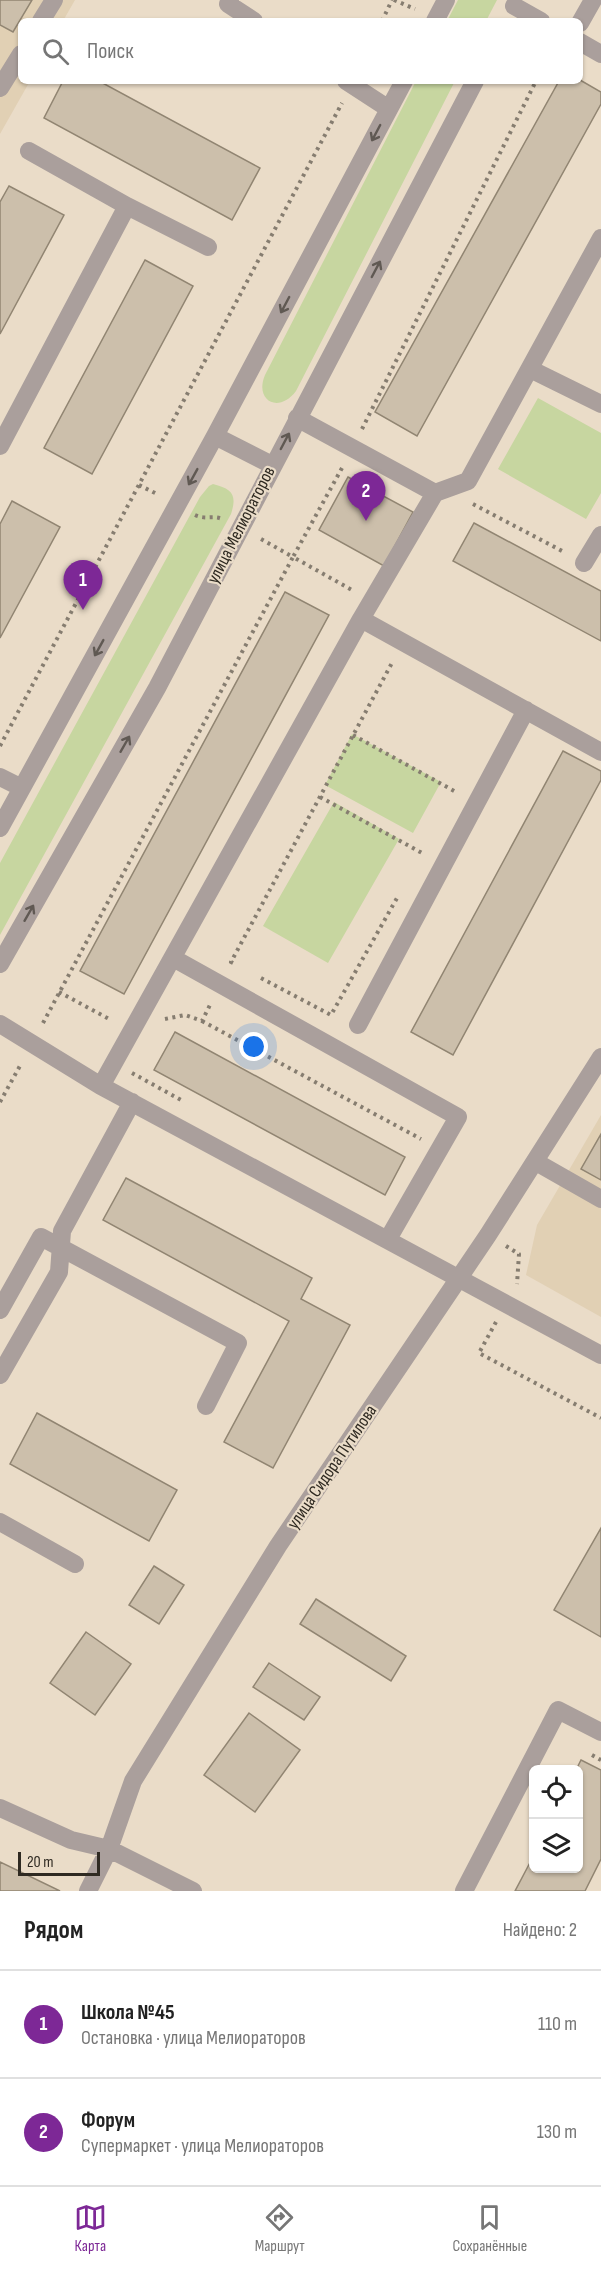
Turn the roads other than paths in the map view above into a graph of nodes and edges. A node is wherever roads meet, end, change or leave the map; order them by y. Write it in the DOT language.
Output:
graph roads {
  1 [pos="54,0"];
  2 [pos="446,0"];
  3 [pos="593,0"];
  4 [pos="226,1"];
  5 [pos="513,9"];
  6 [pos="43,18"];
  7 [pos="250,18"];
  8 [pos="437,18"];
  9 [pos="534,18"];
  10 [pos="583,18"];
  11 [pos="583,44"];
  12 [pos="601,54"];
  13 [pos="18,59"];
  14 [pos="351,84"];
  15 [pos="402,84"];
  16 [pos="473,84"];
  17 [pos="0,88"];
  18 [pos="389,109"];
  19 [pos="29,151"];
  20 [pos="127,206"];
  21 [pos="601,238"];
  22 [pos="208,247"];
  23 [pos="530,369"];
  24 [pos="601,404"];
  25 [pos="297,418"];
  26 [pos="215,436"];
  27 [pos="0,446"];
  28 [pos="272,465"];
  29 [pos="440,491"];
  30 [pos="601,535"];
  31 [pos="584,563"];
  32 [pos="361,619"];
  33 [pos="526,710"];
  34 [pos="601,752"];
  35 [pos="0,777"];
  36 [pos="22,788"];
  37 [pos="0,828"];
  38 [pos="173,958"];
  39 [pos="0,964"];
  40 [pos="0,1024"];
  41 [pos="358,1025"];
  42 [pos="601,1057"];
  43 [pos="102,1086"];
  44 [pos="132,1102"];
  45 [pos="536,1162"];
  46 [pos="601,1199"];
  47 [pos="388,1239"];
  48 [pos="61,1249"];
  49 [pos="460,1278"];
  50 [pos="0,1310"];
  51 [pos="601,1354"];
  52 [pos="0,1376"];
  53 [pos="206,1406"];
  54 [pos="0,1522"];
  55 [pos="75,1564"];
  56 [pos="601,1732"];
  57 [pos="0,1808"];
  58 [pos="109,1849"];
  59 [pos="88,1891"];
  60 [pos="193,1891"];
  61 [pos="464,1891"];
  1 -- 6 [label="street"];
  2 -- 8 [label="street"];
  3 -- 10 [label="street"];
  4 -- 7 [label="street"];
  5 -- 9 [label="street"];
  11 -- 12 [label="street"];
  13 -- 17 [label="street"];
  14 -- 18 [label="street"];
  15 -- 18 [label="street"];
  25 -- 16 [label="street, улица Мелиораторов, one-way"];
  18 -- 26 [label="street, one-way"];
  19 -- 20 [label="street"];
  20 -- 22 [label="street"];
  20 -- 27 [label="street"];
  21 -- 23 [label="street"];
  23 -- 24 [label="street"];
  23 -- 29 [label="street"];
  28 -- 25 [label="street, улица Мелиораторов, one-way"];
  25 -- 29 [label="street"];
  26 -- 28 [label="street"];
  26 -- 36 [label="street, one-way"];
  39 -- 28 [label="street, улица Мелиораторов, one-way"];
  29 -- 32 [label="street"];
  30 -- 31 [label="street"];
  32 -- 33 [label="street"];
  32 -- 38 [label="street"];
  33 -- 34 [label="street"];
  33 -- 41 [label="street"];
  35 -- 36 [label="street"];
  36 -- 37 [label="street"];
  38 -- 43 [label="street"];
  38 -- 47 [label="street"];
  40 -- 43 [label="street"];
  42 -- 45 [label="street, улица Сидора Путилова"];
  43 -- 44 [label="street"];
  44 -- 47 [label="street"];
  44 -- 48 [label="street"];
  45 -- 46 [label="street"];
  45 -- 49 [label="street, улица Сидора Путилова"];
  47 -- 49 [label="street"];
  48 -- 50 [label="street"];
  48 -- 52 [label="street"];
  48 -- 53 [label="street"];
  49 -- 51 [label="street"];
  49 -- 58 [label="street, улица Сидора Путилова"];
  54 -- 55 [label="street"];
  56 -- 61 [label="street"];
  57 -- 58 [label="street"];
  58 -- 59 [label="street, улица Сидора Путилова"];
  58 -- 60 [label="street"];
}
